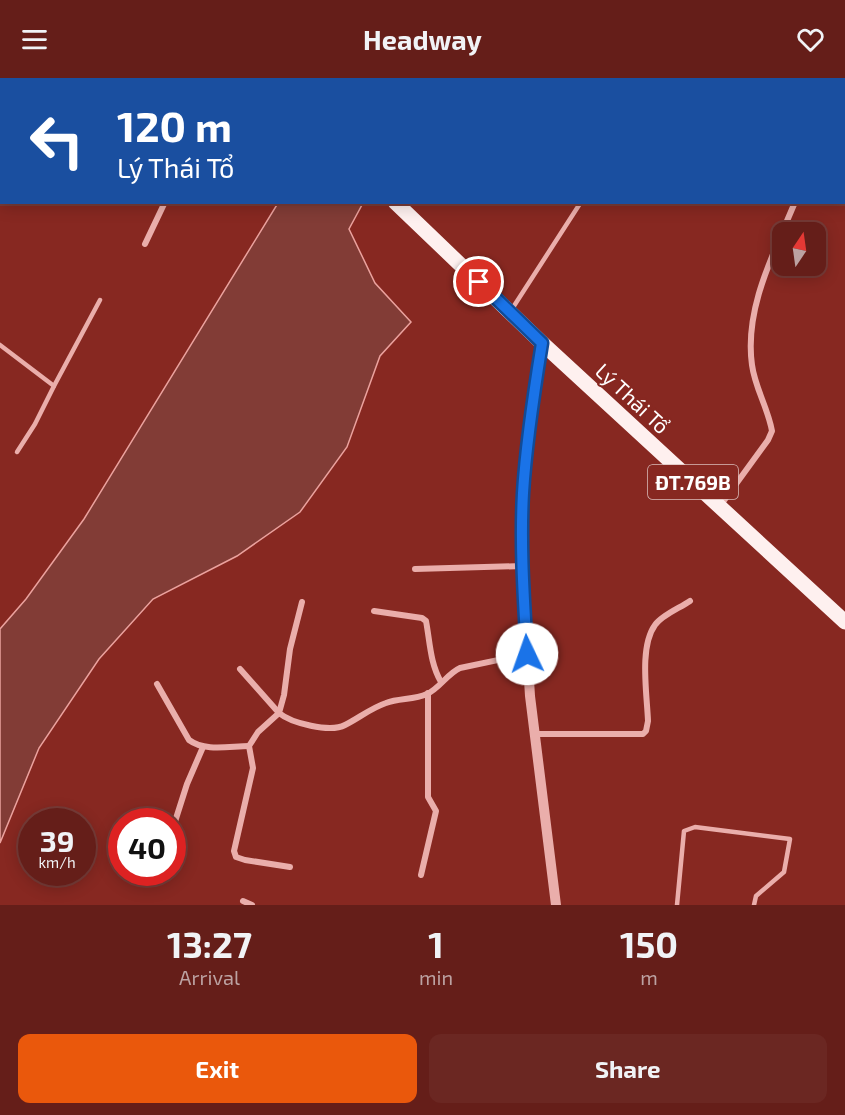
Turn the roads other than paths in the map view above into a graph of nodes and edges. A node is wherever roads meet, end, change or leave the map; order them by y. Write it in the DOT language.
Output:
graph roads {
  1 [pos="164,204"];
  2 [pos="397,204"];
  3 [pos="580,204"];
  4 [pos="794,204"];
  5 [pos="145,244"];
  6 [pos="100,300"];
  7 [pos="510,311"];
  8 [pos="542,343"];
  9 [pos="0,345"];
  10 [pos="54,386"];
  11 [pos="17,452"];
  12 [pos="720,506"];
  13 [pos="522,566"];
  14 [pos="415,569"];
  15 [pos="690,601"];
  16 [pos="302,603"];
  17 [pos="374,611"];
  18 [pos="845,622"];
  19 [pos="527,654"];
  20 [pos="240,669"];
  21 [pos="441,682"];
  22 [pos="157,684"];
  23 [pos="428,693"];
  24 [pos="279,713"];
  25 [pos="534,734"];
  26 [pos="249,746"];
  27 [pos="203,747"];
  28 [pos="179,808"];
  29 [pos="290,867"];
  30 [pos="421,875"];
  31 [pos="243,901"];
  32 [pos="252,905"];
  33 [pos="556,905"];
  34 [pos="677,905"];
  35 [pos="753,905"];
  1 -- 5 [label="street"];
  2 -- 7 [label="main road, Lý Thái Tổ / ĐT.769B"];
  3 -- 7 [label="lane"];
  4 -- 12 [label="street"];
  6 -- 10 [label="lane"];
  7 -- 8 [label="main road, Lý Thái Tổ / ĐT.769B"];
  8 -- 12 [label="main road, Lý Thái Tổ / ĐT.769B"];
  8 -- 13 [label="street"];
  9 -- 10 [label="lane"];
  10 -- 11 [label="lane"];
  12 -- 18 [label="main road, Lý Thái Tổ / ĐT.769B"];
  13 -- 14 [label="street"];
  13 -- 19 [label="street"];
  15 -- 25 [label="street"];
  16 -- 24 [label="street"];
  17 -- 21 [label="street"];
  19 -- 21 [label="street"];
  19 -- 25 [label="street"];
  20 -- 24 [label="street"];
  21 -- 23 [label="street"];
  22 -- 27 [label="street"];
  23 -- 24 [label="street"];
  23 -- 30 [label="street"];
  24 -- 26 [label="street"];
  25 -- 33 [label="street"];
  26 -- 27 [label="street"];
  26 -- 29 [label="street"];
  27 -- 28 [label="street"];
  31 -- 32 [label="street"];
  34 -- 35 [label="lane"];
}
